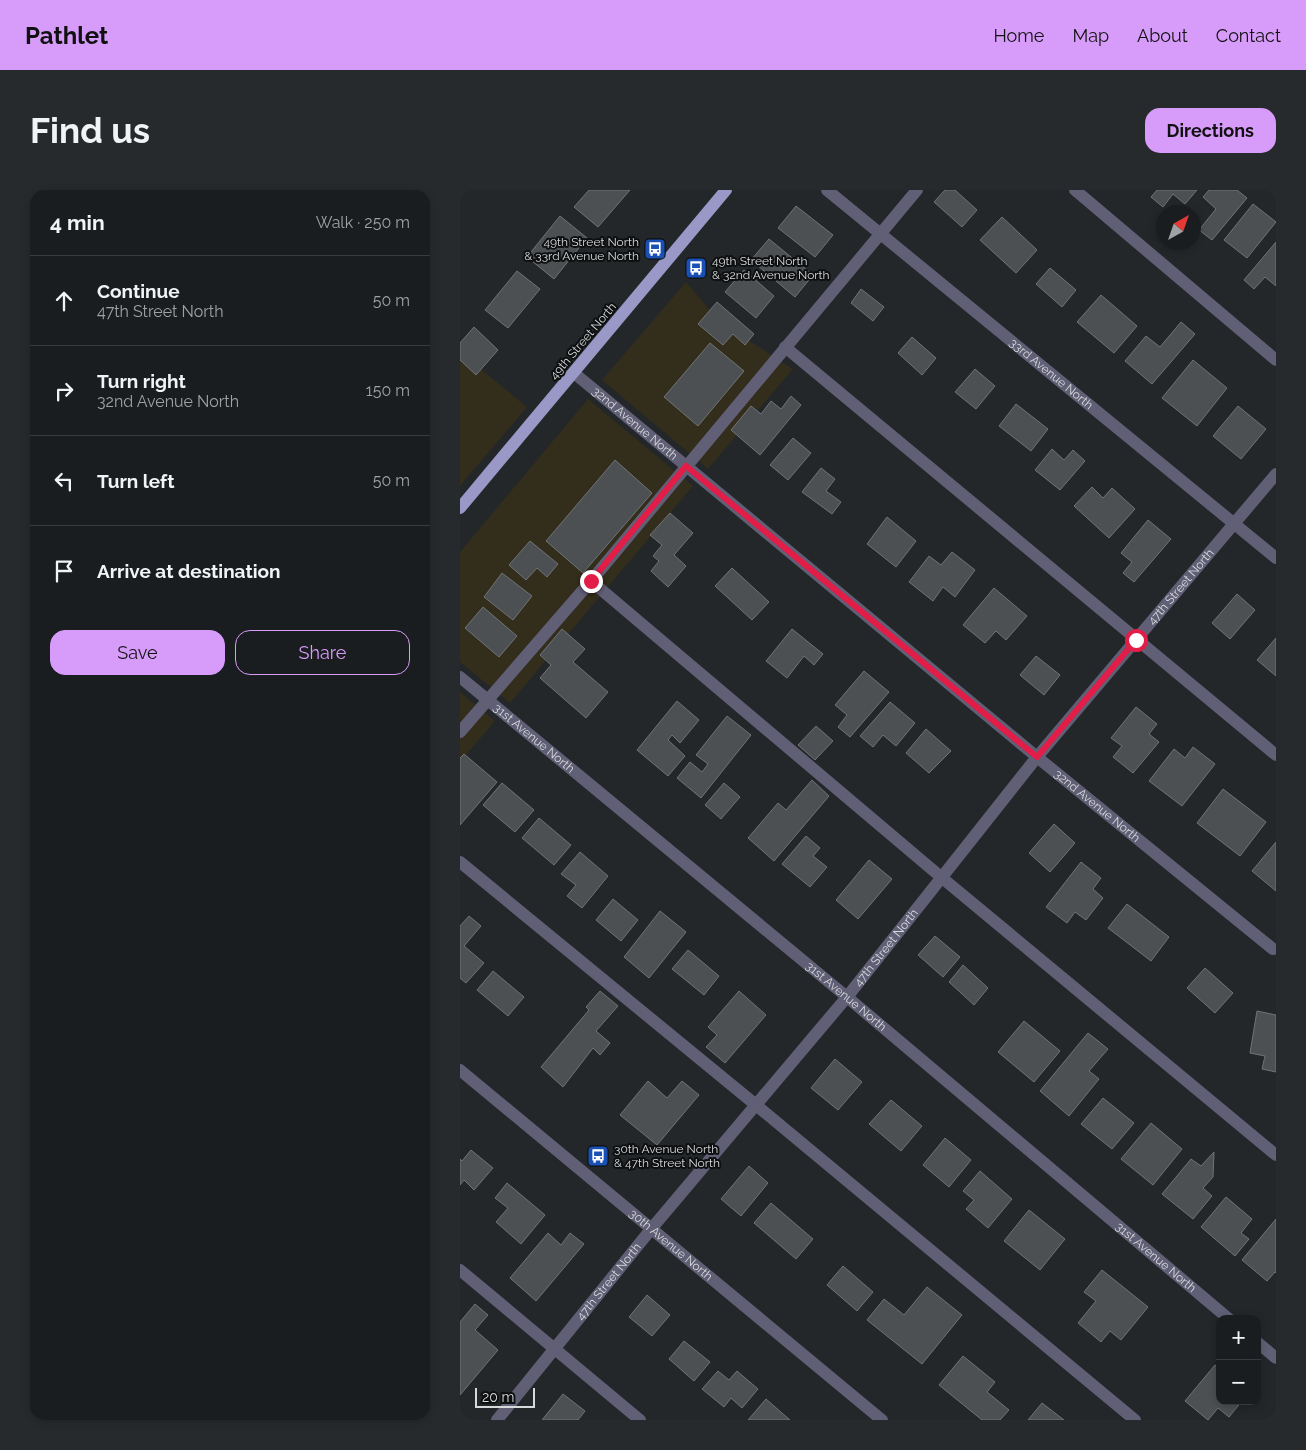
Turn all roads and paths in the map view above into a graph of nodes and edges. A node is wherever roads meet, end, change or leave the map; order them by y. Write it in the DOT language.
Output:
graph roads {
  1 [pos="726,190"];
  2 [pos="827,190"];
  3 [pos="917,190"];
  4 [pos="1075,190"];
  5 [pos="880,233"];
  6 [pos="785,347"];
  7 [pos="1276,360"];
  8 [pos="574,373"];
  9 [pos="686,466"];
  10 [pos="1276,474"];
  11 [pos="460,508"];
  12 [pos="1235,523"];
  13 [pos="1276,558"];
  14 [pos="591,581"];
  15 [pos="1136,640"];
  16 [pos="460,677"];
  17 [pos="488,700"];
  18 [pos="460,732"];
  19 [pos="1276,756"];
  20 [pos="1037,757"];
  21 [pos="460,862"];
  22 [pos="941,877"];
  23 [pos="1273,949"];
  24 [pos="846,997"];
  25 [pos="460,1070"];
  26 [pos="756,1105"];
  27 [pos="1276,1155"];
  28 [pos="652,1228"];
  29 [pos="460,1270"];
  30 [pos="1225,1315"];
  31 [pos="1261,1345"];
  32 [pos="555,1349"];
  33 [pos="1276,1358"];
  34 [pos="497,1420"];
  35 [pos="640,1420"];
  36 [pos="882,1420"];
  37 [pos="1135,1420"];
  1 -- 8 [label="main road, 49th Street North"];
  2 -- 5 [label="street, 33rd Avenue North"];
  3 -- 5 [label="street"];
  4 -- 7 [label="street"];
  5 -- 6 [label="street"];
  5 -- 12 [label="street, 33rd Avenue North"];
  6 -- 9 [label="street"];
  6 -- 15 [label="street"];
  8 -- 9 [label="street, 32nd Avenue North"];
  8 -- 11 [label="main road, 49th Street North"];
  9 -- 14 [label="street"];
  9 -- 20 [label="street, 32nd Avenue North"];
  10 -- 12 [label="street, 47th Street North"];
  12 -- 13 [label="street, 33rd Avenue North"];
  12 -- 15 [label="street, 47th Street North"];
  14 -- 17 [label="street"];
  14 -- 22 [label="street"];
  15 -- 19 [label="street"];
  15 -- 20 [label="street, 47th Street North"];
  16 -- 17 [label="street, 31st Avenue North"];
  17 -- 18 [label="street"];
  17 -- 24 [label="street, 31st Avenue North"];
  20 -- 22 [label="street, 47th Street North"];
  20 -- 23 [label="street, 32nd Avenue North"];
  21 -- 26 [label="street"];
  22 -- 24 [label="street, 47th Street North"];
  22 -- 27 [label="street"];
  24 -- 26 [label="street, 47th Street North"];
  24 -- 30 [label="street, 31st Avenue North"];
  25 -- 28 [label="street, 30th Avenue North"];
  26 -- 28 [label="street, 47th Street North"];
  26 -- 37 [label="street"];
  28 -- 32 [label="street, 47th Street North"];
  28 -- 36 [label="street, 30th Avenue North"];
  29 -- 32 [label="street"];
  31 -- 33 [label="street"];
  32 -- 34 [label="street, 47th Street North"];
  32 -- 35 [label="street"];
}
